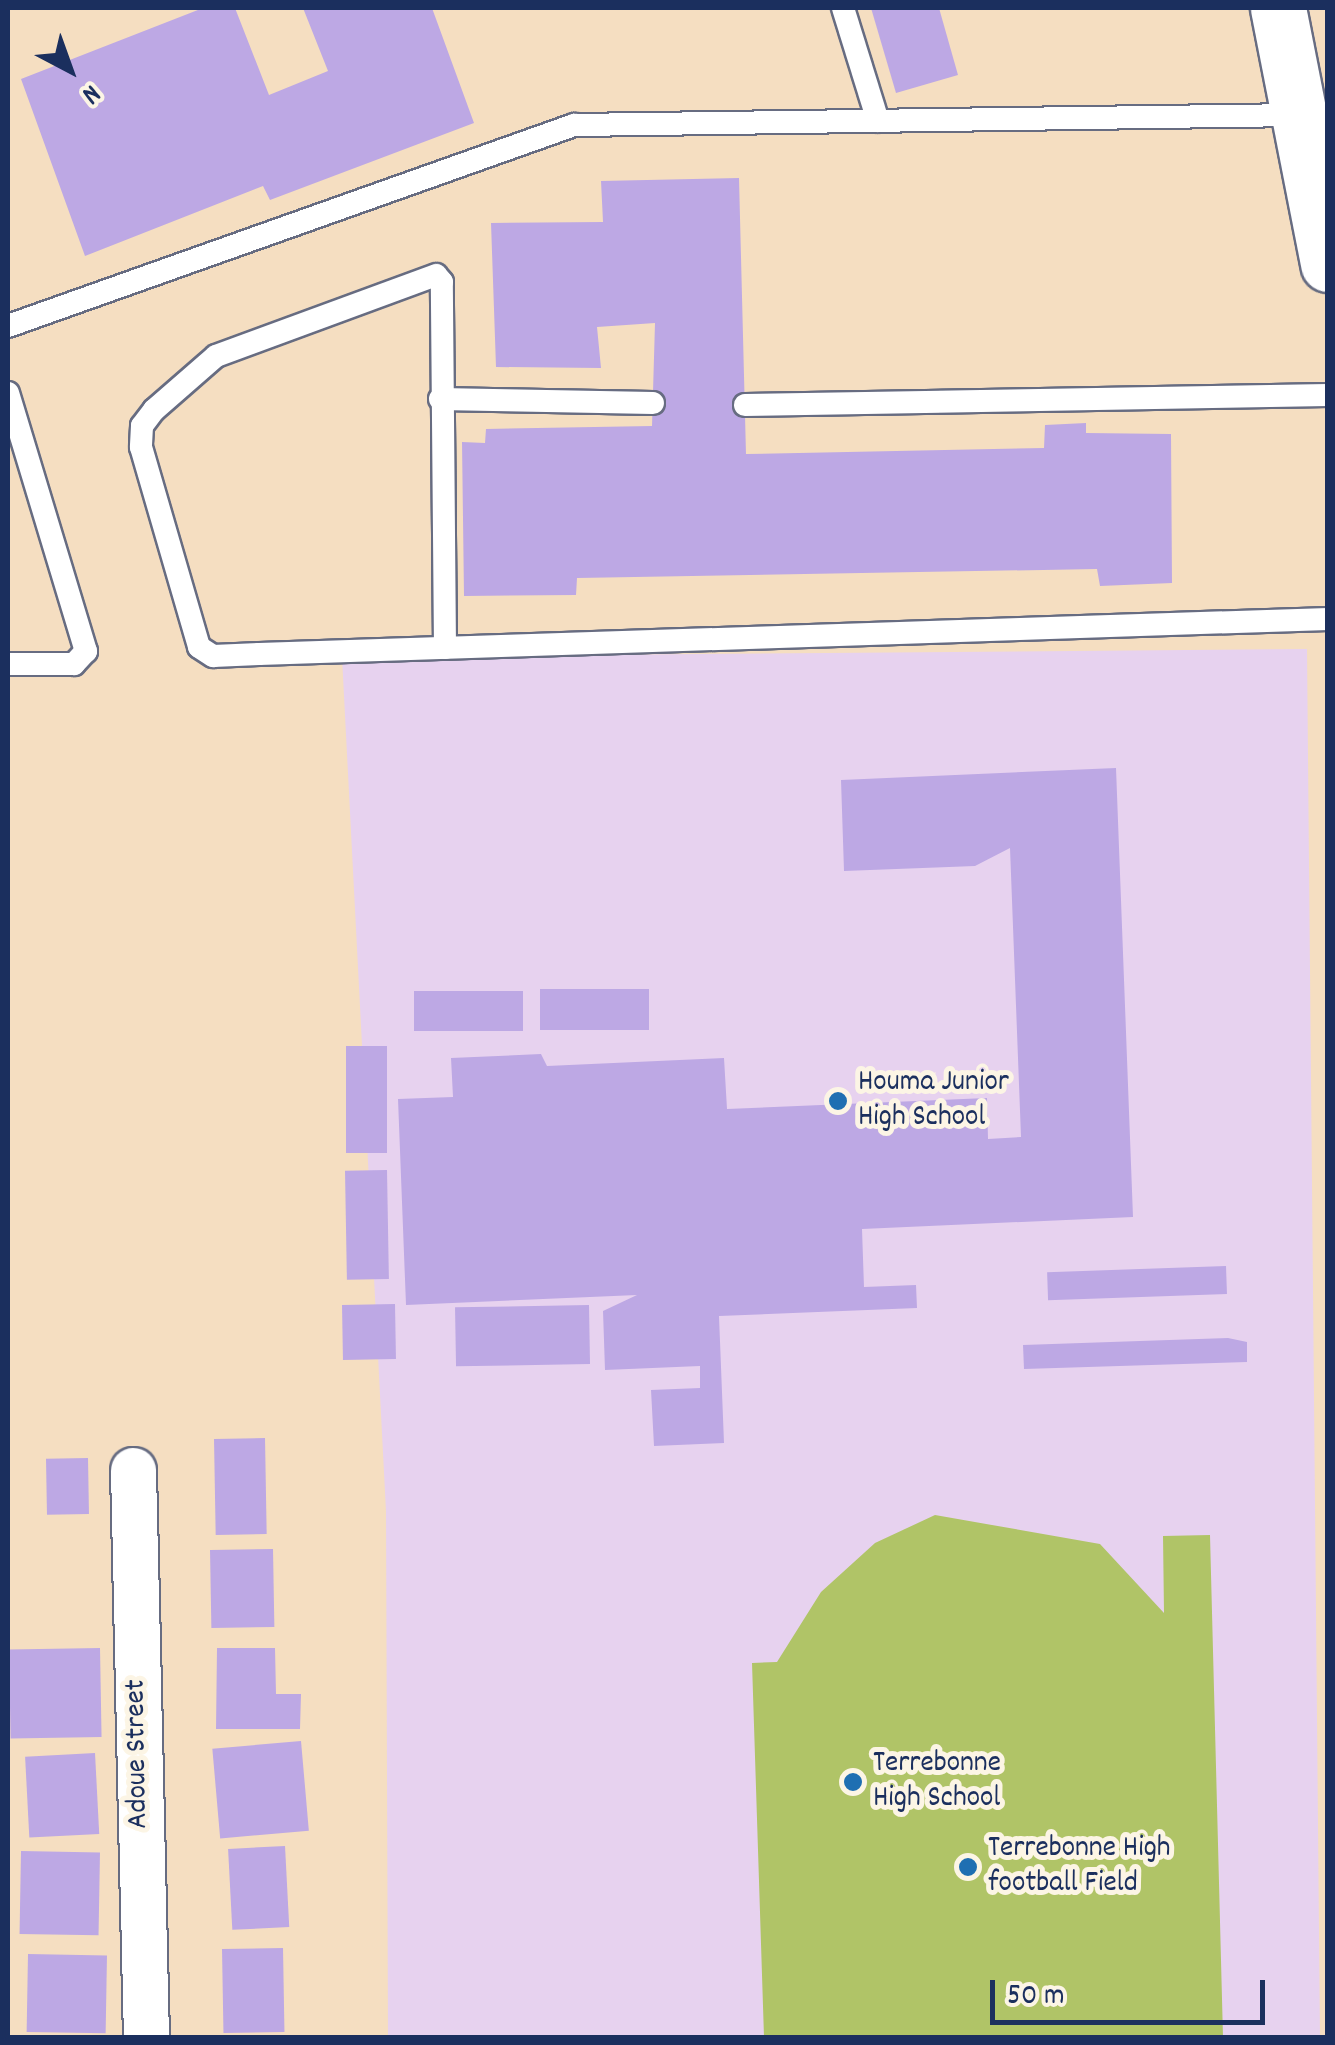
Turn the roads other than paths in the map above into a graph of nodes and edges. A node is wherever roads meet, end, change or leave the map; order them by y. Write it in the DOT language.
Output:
graph roads {
  1 [pos="843,8"];
  2 [pos="1278,8"];
  3 [pos="1301,115"];
  4 [pos="878,121"];
  5 [pos="1328,264"];
  6 [pos="8,326"];
  7 [pos="8,393"];
  8 [pos="1328,395"];
  9 [pos="440,399"];
  10 [pos="653,403"];
  11 [pos="745,405"];
  12 [pos="1328,619"];
  13 [pos="444,648"];
  14 [pos="8,664"];
  15 [pos="132,1470"];
  16 [pos="146,2038"];
  1 -- 4 [label="lane"];
  2 -- 3 [label="street"];
  3 -- 4 [label="lane"];
  3 -- 5 [label="street"];
  4 -- 6 [label="lane"];
  7 -- 14 [label="lane"];
  8 -- 11 [label="lane"];
  9 -- 10 [label="lane"];
  9 -- 13 [label="lane"];
  9 -- 13 [label="lane"];
  12 -- 13 [label="lane"];
  15 -- 16 [label="street, Adoue Street"];
}
